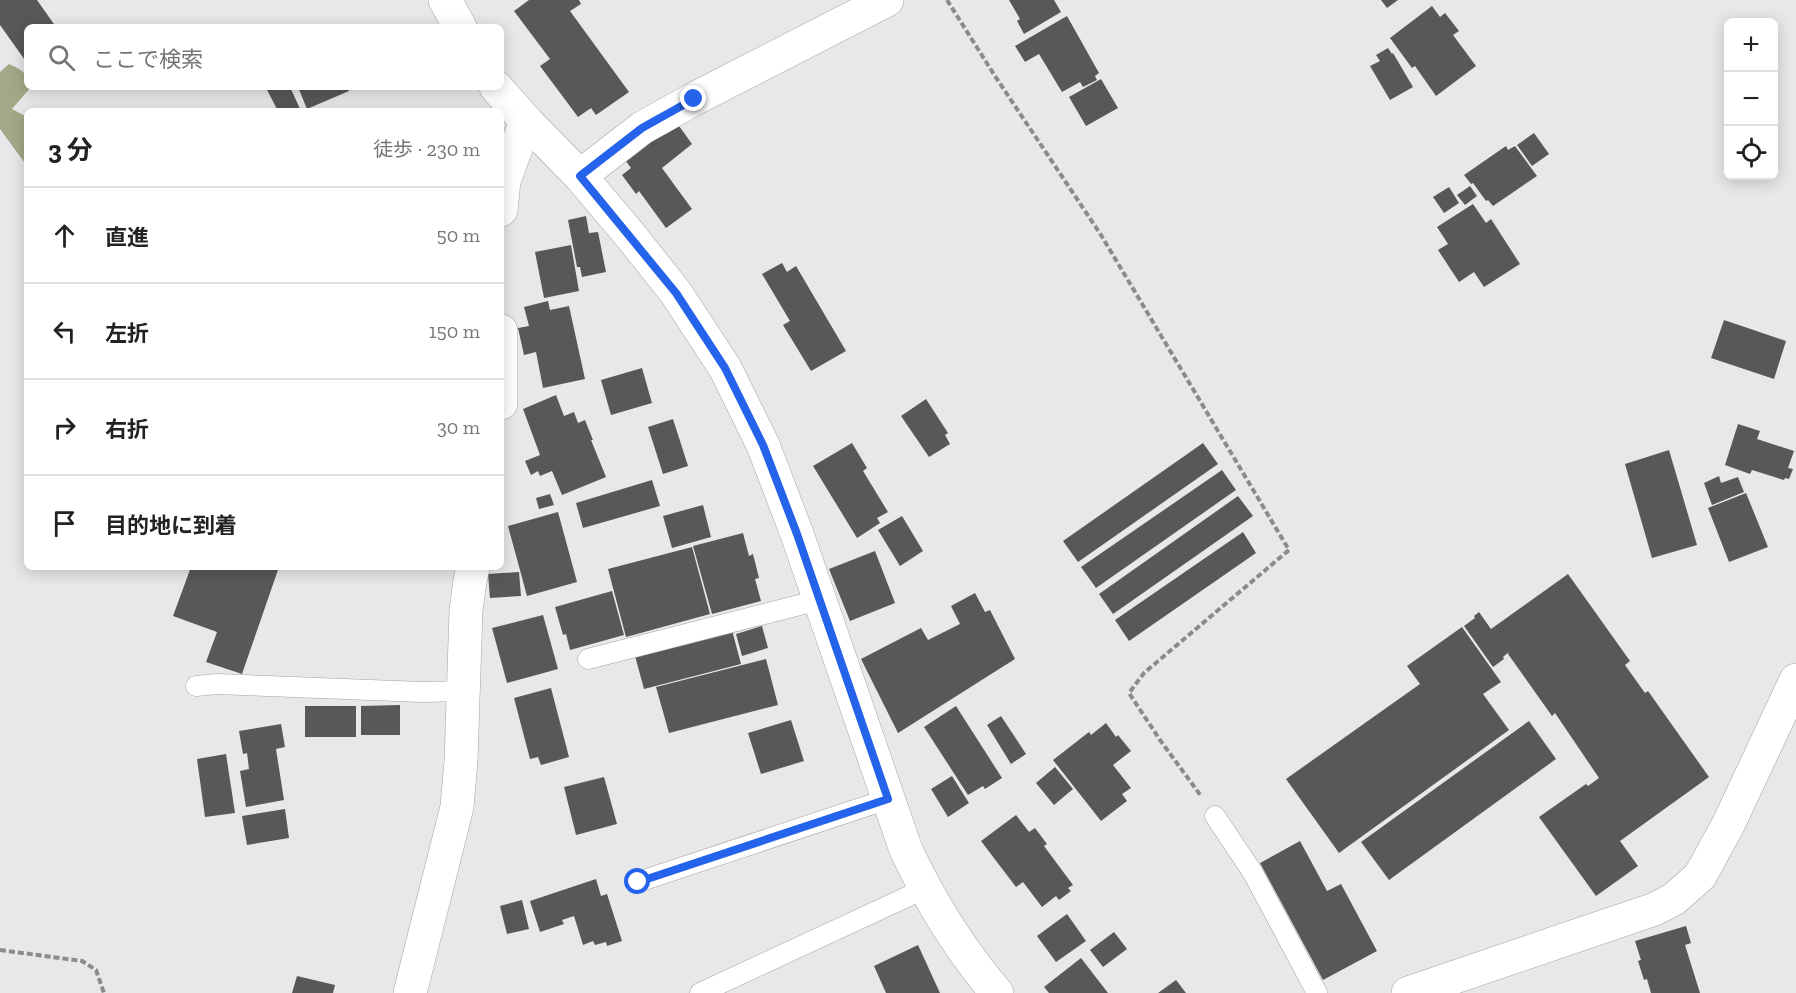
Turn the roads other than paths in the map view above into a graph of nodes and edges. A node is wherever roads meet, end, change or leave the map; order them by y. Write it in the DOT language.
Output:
graph roads {
  1 [pos="445,0"];
  2 [pos="887,0"];
  3 [pos="458,24"];
  4 [pos="499,90"];
  5 [pos="526,121"];
  6 [pos="580,176"];
  7 [pos="504,181"];
  8 [pos="473,570"];
  9 [pos="819,600"];
  10 [pos="588,659"];
  11 [pos="1796,680"];
  12 [pos="196,686"];
  13 [pos="463,691"];
  14 [pos="888,799"];
  15 [pos="1215,816"];
  16 [pos="638,882"];
  17 [pos="924,889"];
  18 [pos="410,993"];
  19 [pos="700,993"];
  20 [pos="997,993"];
  21 [pos="1317,993"];
  22 [pos="1408,993"];
  1 -- 3 [label="street"];
  2 -- 6 [label="street"];
  4 -- 5 [label="street"];
  5 -- 6 [label="street"];
  5 -- 7 [label="street"];
  6 -- 9 [label="street"];
  8 -- 13 [label="street"];
  9 -- 10 [label="lane"];
  9 -- 14 [label="street"];
  11 -- 22 [label="street"];
  12 -- 13 [label="lane"];
  13 -- 18 [label="street"];
  14 -- 16 [label="lane"];
  14 -- 17 [label="street"];
  15 -- 21 [label="lane"];
  17 -- 19 [label="lane"];
  17 -- 20 [label="street"];
}
